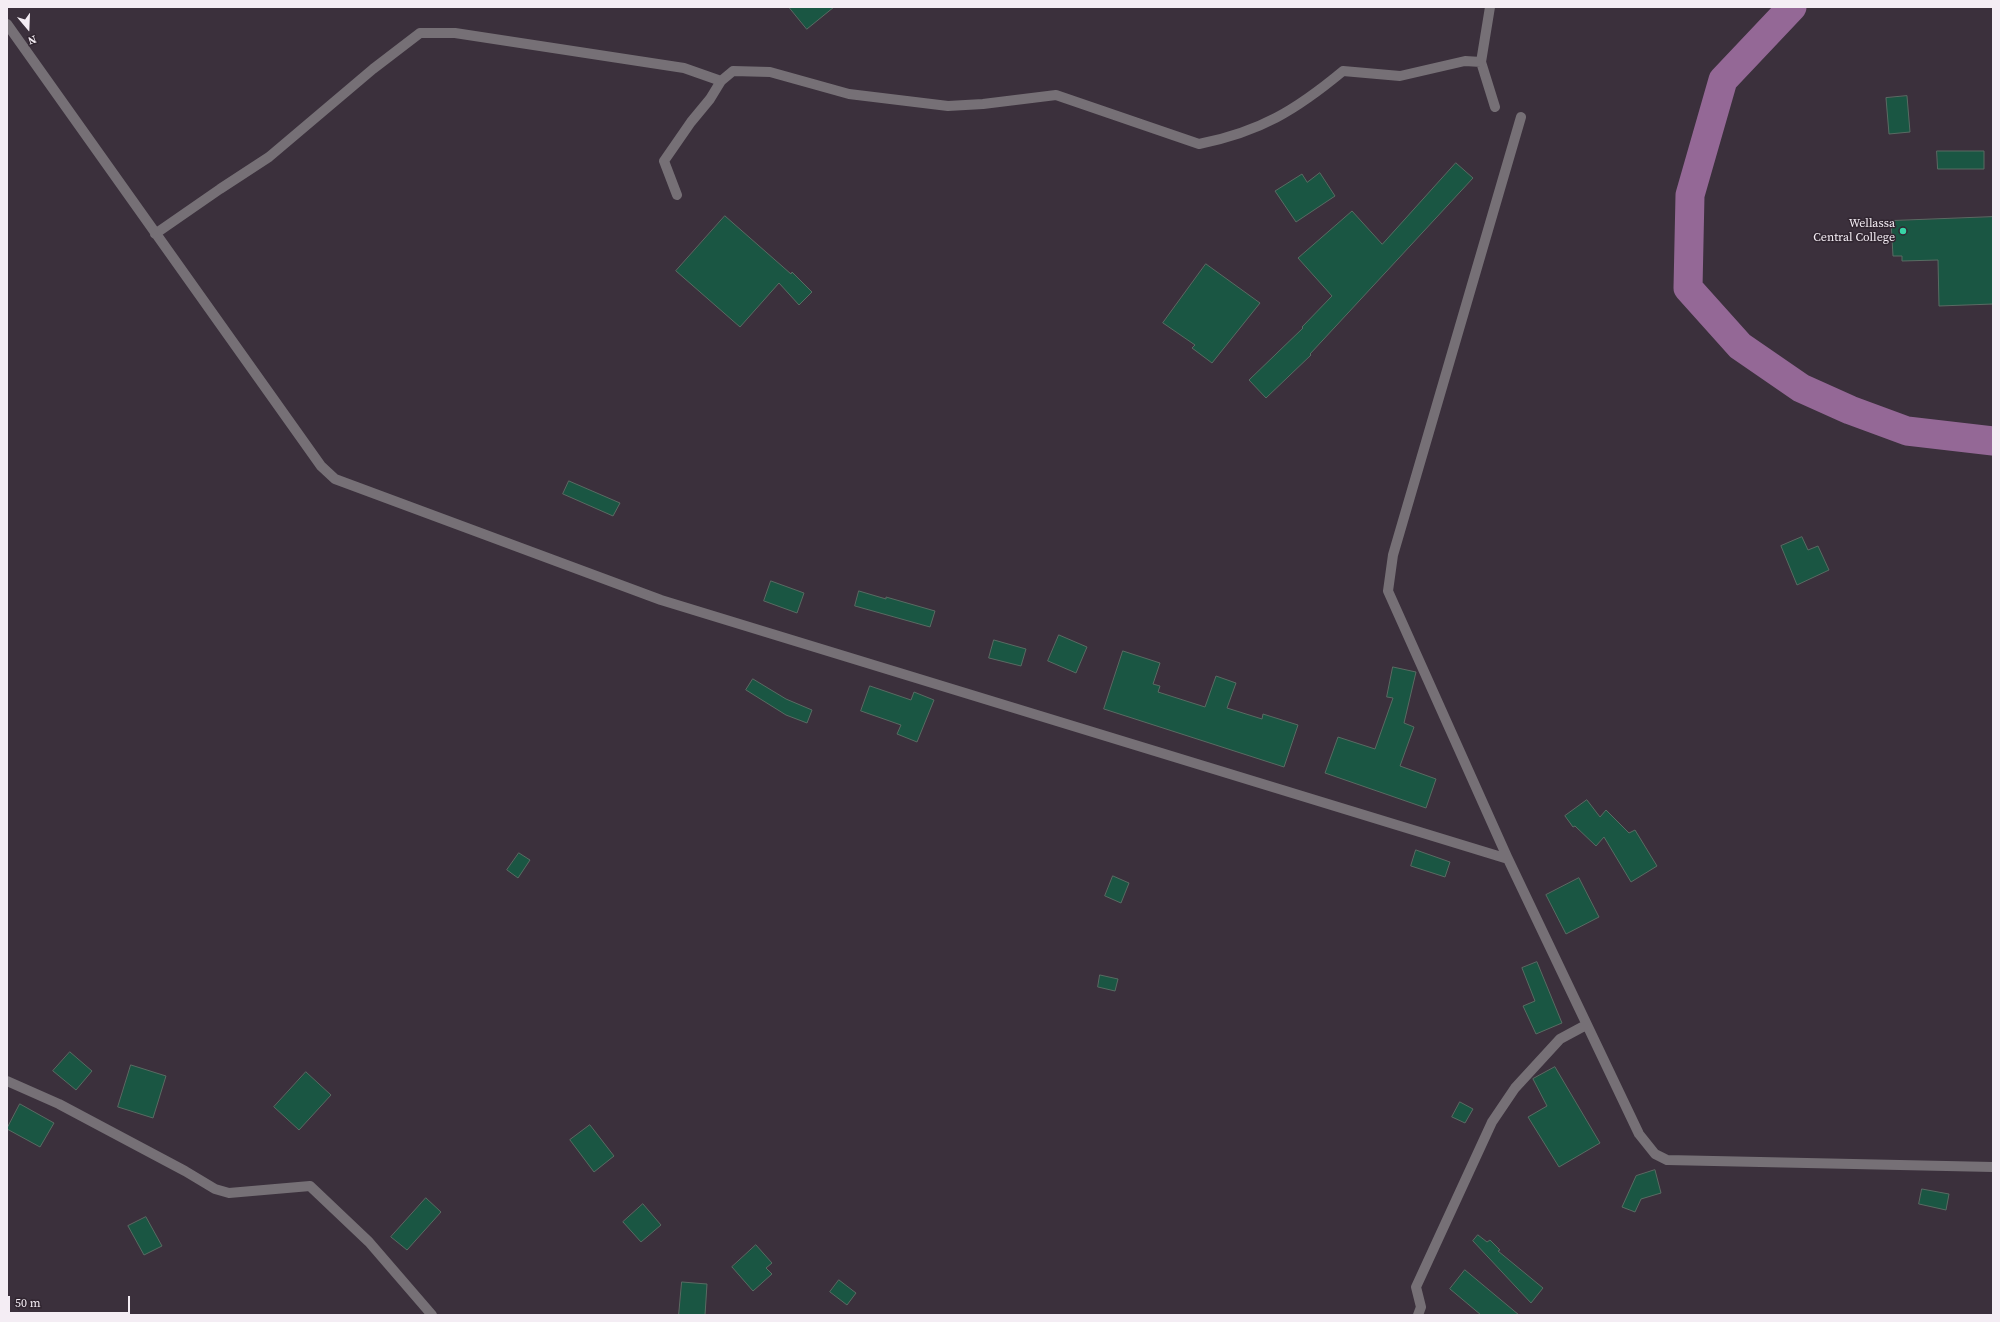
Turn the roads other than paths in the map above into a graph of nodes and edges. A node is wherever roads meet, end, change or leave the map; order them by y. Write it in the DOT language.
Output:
graph roads {
  1 [pos="1490,7"];
  2 [pos="7,24"];
  3 [pos="1481,62"];
  4 [pos="721,82"];
  5 [pos="1495,107"];
  6 [pos="1522,117"];
  7 [pos="678,195"];
  8 [pos="155,234"];
  9 [pos="1508,860"];
  10 [pos="1586,1025"];
  11 [pos="7,1081"];
  12 [pos="1993,1167"];
  13 [pos="432,1315"];
  14 [pos="1418,1315"];
  1 -- 3 [label="street"];
  2 -- 8 [label="street"];
  3 -- 4 [label="street"];
  3 -- 5 [label="street"];
  4 -- 7 [label="street"];
  4 -- 8 [label="street"];
  6 -- 9 [label="street"];
  8 -- 9 [label="street"];
  9 -- 10 [label="street"];
  10 -- 12 [label="street"];
  10 -- 14 [label="street"];
  11 -- 13 [label="street"];
}
